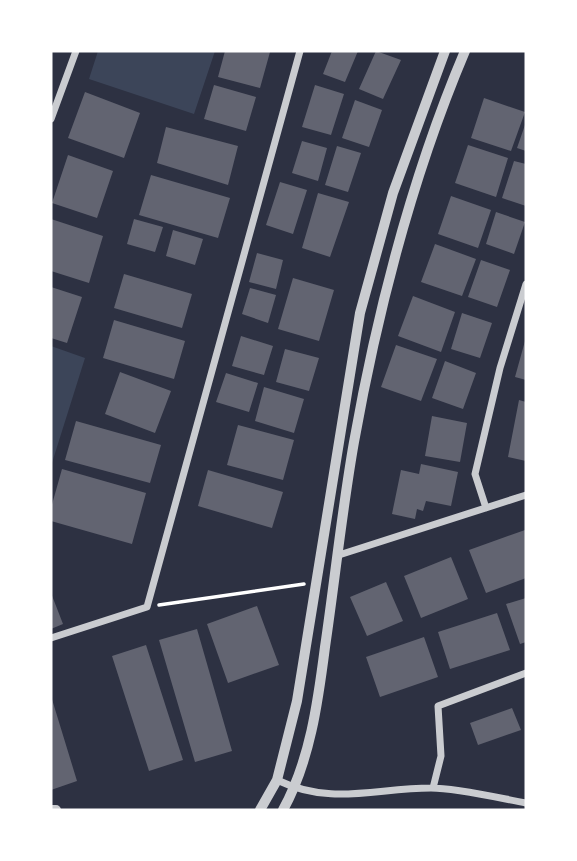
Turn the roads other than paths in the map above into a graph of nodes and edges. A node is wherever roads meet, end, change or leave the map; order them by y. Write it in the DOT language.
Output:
graph roads {
  1 [pos="76,51"];
  2 [pos="300,51"];
  3 [pos="444,51"];
  4 [pos="465,51"];
  5 [pos="51,119"];
  6 [pos="526,284"];
  7 [pos="526,495"];
  8 [pos="486,508"];
  9 [pos="339,555"];
  10 [pos="51,638"];
  11 [pos="526,673"];
  12 [pos="278,780"];
  13 [pos="433,788"];
  14 [pos="295,789"];
  15 [pos="526,803"];
  16 [pos="260,810"];
  17 [pos="284,810"];
  1 -- 5 [label="street"];
  2 -- 10 [label="street"];
  3 -- 12 [label="street"];
  4 -- 9 [label="street"];
  6 -- 8 [label="street"];
  7 -- 8 [label="street"];
  8 -- 9 [label="street"];
  9 -- 14 [label="street"];
  11 -- 13 [label="street"];
  12 -- 14 [label="street"];
  12 -- 16 [label="street"];
  13 -- 14 [label="street"];
  13 -- 15 [label="street"];
  14 -- 17 [label="street"];
}
